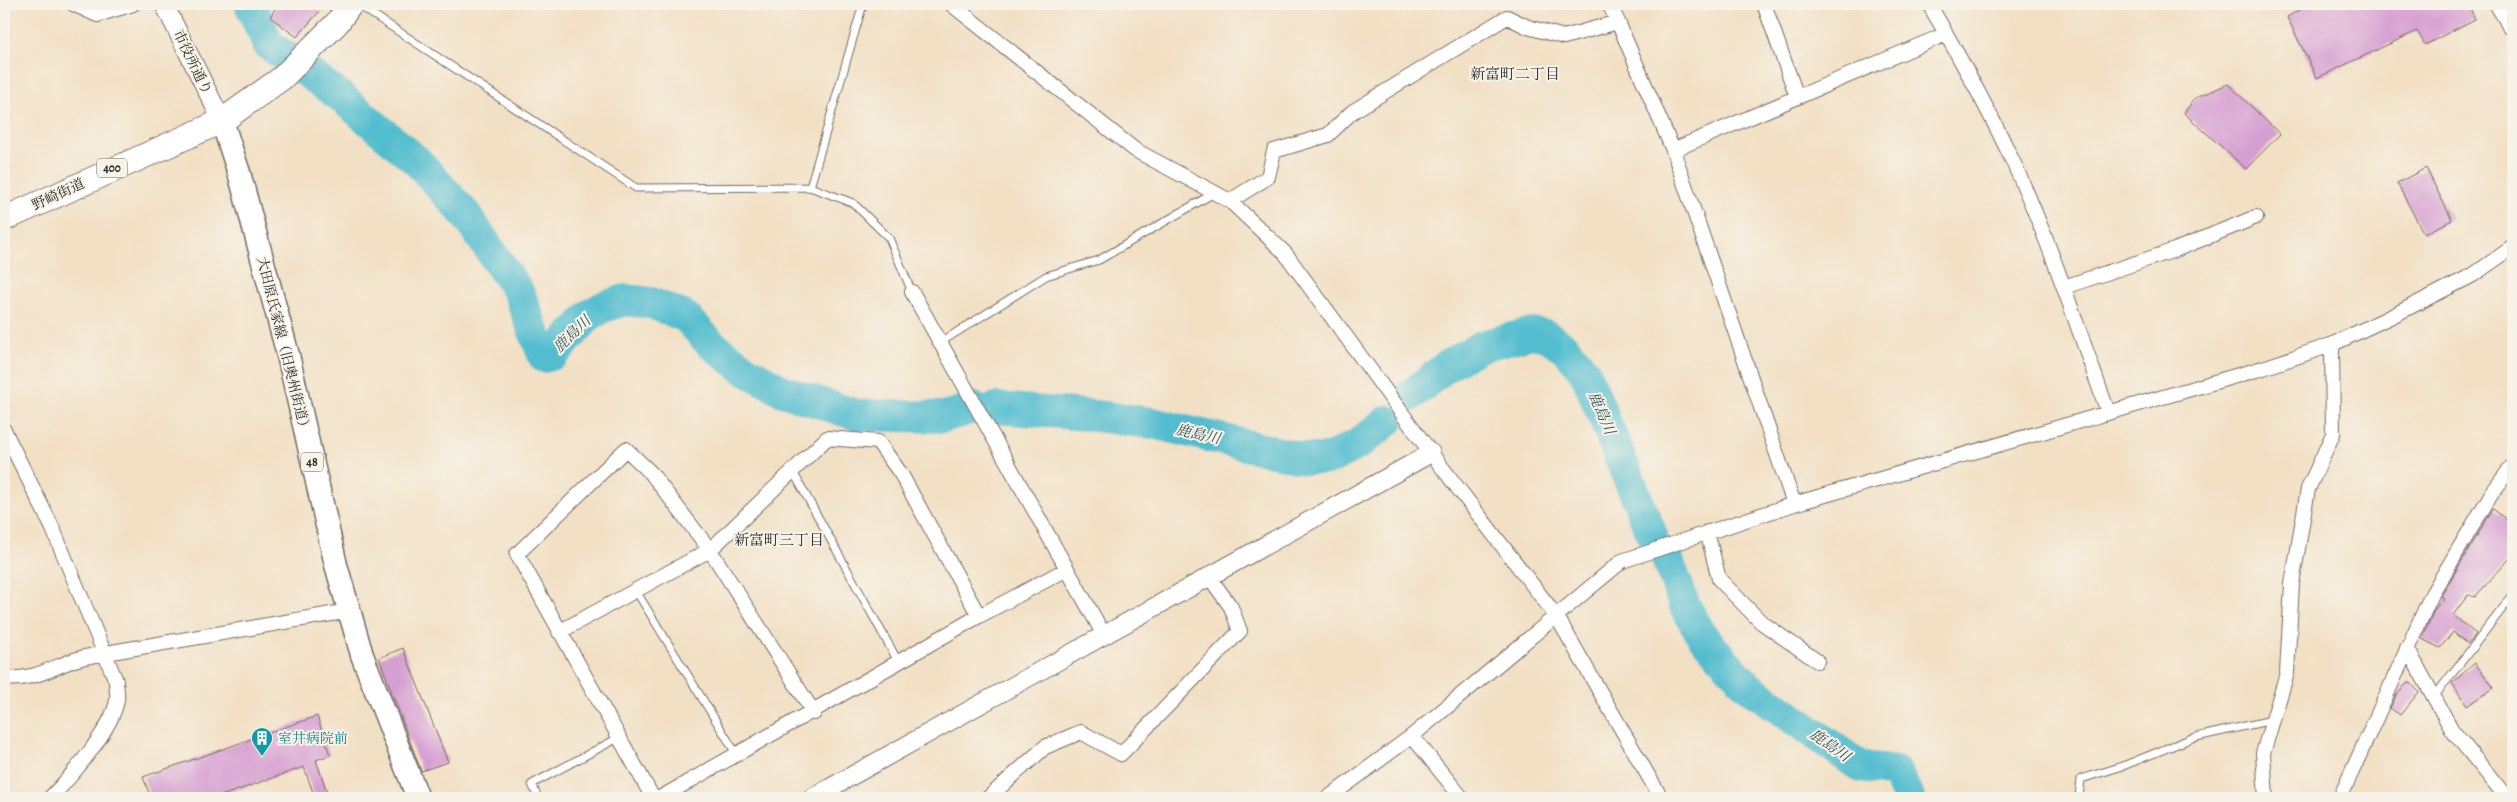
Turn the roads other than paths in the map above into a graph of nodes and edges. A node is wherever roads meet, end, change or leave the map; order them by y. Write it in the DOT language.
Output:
graph roads {
  1 [pos="73,4"];
  2 [pos="133,4"];
  3 [pos="164,4"];
  4 [pos="351,4"];
  5 [pos="357,4"];
  6 [pos="863,4"];
  7 [pos="951,4"];
  8 [pos="1609,4"];
  9 [pos="1764,4"];
  10 [pos="1929,4"];
  11 [pos="2502,4"];
  12 [pos="1618,22"];
  13 [pos="2513,22"];
  14 [pos="1946,34"];
  15 [pos="1797,97"];
  16 [pos="222,121"];
  17 [pos="1673,150"];
  18 [pos="810,187"];
  19 [pos="1214,193"];
  20 [pos="1230,201"];
  21 [pos="2256,217"];
  22 [pos="4,219"];
  23 [pos="2513,247"];
  24 [pos="2064,288"];
  25 [pos="912,292"];
  26 [pos="942,342"];
  27 [pos="2332,345"];
  28 [pos="2108,412"];
  29 [pos="4,430"];
  30 [pos="1431,453"];
  31 [pos="2513,466"];
  32 [pos="792,470"];
  33 [pos="1794,504"];
  34 [pos="1707,532"];
  35 [pos="710,550"];
  36 [pos="1067,569"];
  37 [pos="1210,578"];
  38 [pos="636,591"];
  39 [pos="2513,595"];
  40 [pos="349,611"];
  41 [pos="979,616"];
  42 [pos="1557,617"];
  43 [pos="558,632"];
  44 [pos="1104,635"];
  45 [pos="2407,648"];
  46 [pos="106,652"];
  47 [pos="1817,661"];
  48 [pos="899,663"];
  49 [pos="4,678"];
  50 [pos="2434,697"];
  51 [pos="814,713"];
  52 [pos="2273,720"];
  53 [pos="1412,736"];
  54 [pos="620,737"];
  55 [pos="737,755"];
  56 [pos="50,798"];
  57 [pos="418,798"];
  58 [pos="538,798"];
  59 [pos="653,798"];
  60 [pos="660,798"];
  61 [pos="812,798"];
  62 [pos="988,798"];
  63 [pos="1328,798"];
  64 [pos="1462,798"];
  65 [pos="1661,798"];
  66 [pos="2079,798"];
  67 [pos="2266,798"];
  68 [pos="2340,798"];
  69 [pos="2507,798"];
  1 -- 2 [label="street"];
  3 -- 16 [label="street, 市役所通り"];
  4 -- 16 [label="highway, 400"];
  5 -- 18 [label="lane"];
  6 -- 18 [label="lane"];
  7 -- 19 [label="street"];
  8 -- 12 [label="street"];
  9 -- 15 [label="street"];
  10 -- 14 [label="street"];
  11 -- 13 [label="highway"];
  12 -- 17 [label="street"];
  12 -- 20 [label="street"];
  14 -- 15 [label="street"];
  14 -- 24 [label="street"];
  15 -- 17 [label="street"];
  16 -- 22 [label="highway, 野崎街道 / 400"];
  16 -- 40 [label="main road, 大田原氏家線（旧奥州街道） / 48"];
  17 -- 33 [label="street"];
  18 -- 25 [label="lane"];
  19 -- 20 [label="street"];
  19 -- 26 [label="lane"];
  20 -- 30 [label="street"];
  21 -- 24 [label="street"];
  23 -- 27 [label="street"];
  24 -- 28 [label="street"];
  25 -- 26 [label="street"];
  26 -- 36 [label="street"];
  27 -- 28 [label="street"];
  27 -- 52 [label="street"];
  28 -- 33 [label="street"];
  29 -- 46 [label="street"];
  30 -- 37 [label="street"];
  30 -- 42 [label="street"];
  31 -- 45 [label="street"];
  32 -- 35 [label="street"];
  32 -- 41 [label="street"];
  32 -- 48 [label="lane"];
  33 -- 34 [label="street"];
  34 -- 42 [label="street"];
  34 -- 47 [label="street"];
  35 -- 38 [label="street"];
  35 -- 43 [label="street"];
  35 -- 51 [label="street"];
  36 -- 41 [label="street"];
  36 -- 44 [label="street"];
  37 -- 44 [label="street"];
  37 -- 62 [label="street"];
  38 -- 43 [label="street"];
  38 -- 55 [label="lane"];
  39 -- 50 [label="lane"];
  40 -- 46 [label="street"];
  40 -- 57 [label="main road, 大田原氏家線（旧奥州街道） / 48"];
  41 -- 48 [label="street"];
  42 -- 53 [label="street"];
  42 -- 65 [label="street"];
  43 -- 54 [label="street"];
  44 -- 61 [label="street"];
  45 -- 50 [label="street"];
  45 -- 68 [label="street"];
  46 -- 49 [label="street"];
  46 -- 56 [label="street"];
  48 -- 51 [label="street"];
  50 -- 69 [label="street"];
  51 -- 55 [label="street"];
  52 -- 66 [label="lane"];
  52 -- 67 [label="street"];
  53 -- 63 [label="street"];
  53 -- 64 [label="street"];
  54 -- 58 [label="lane"];
  54 -- 59 [label="street"];
  55 -- 60 [label="street"];
}
